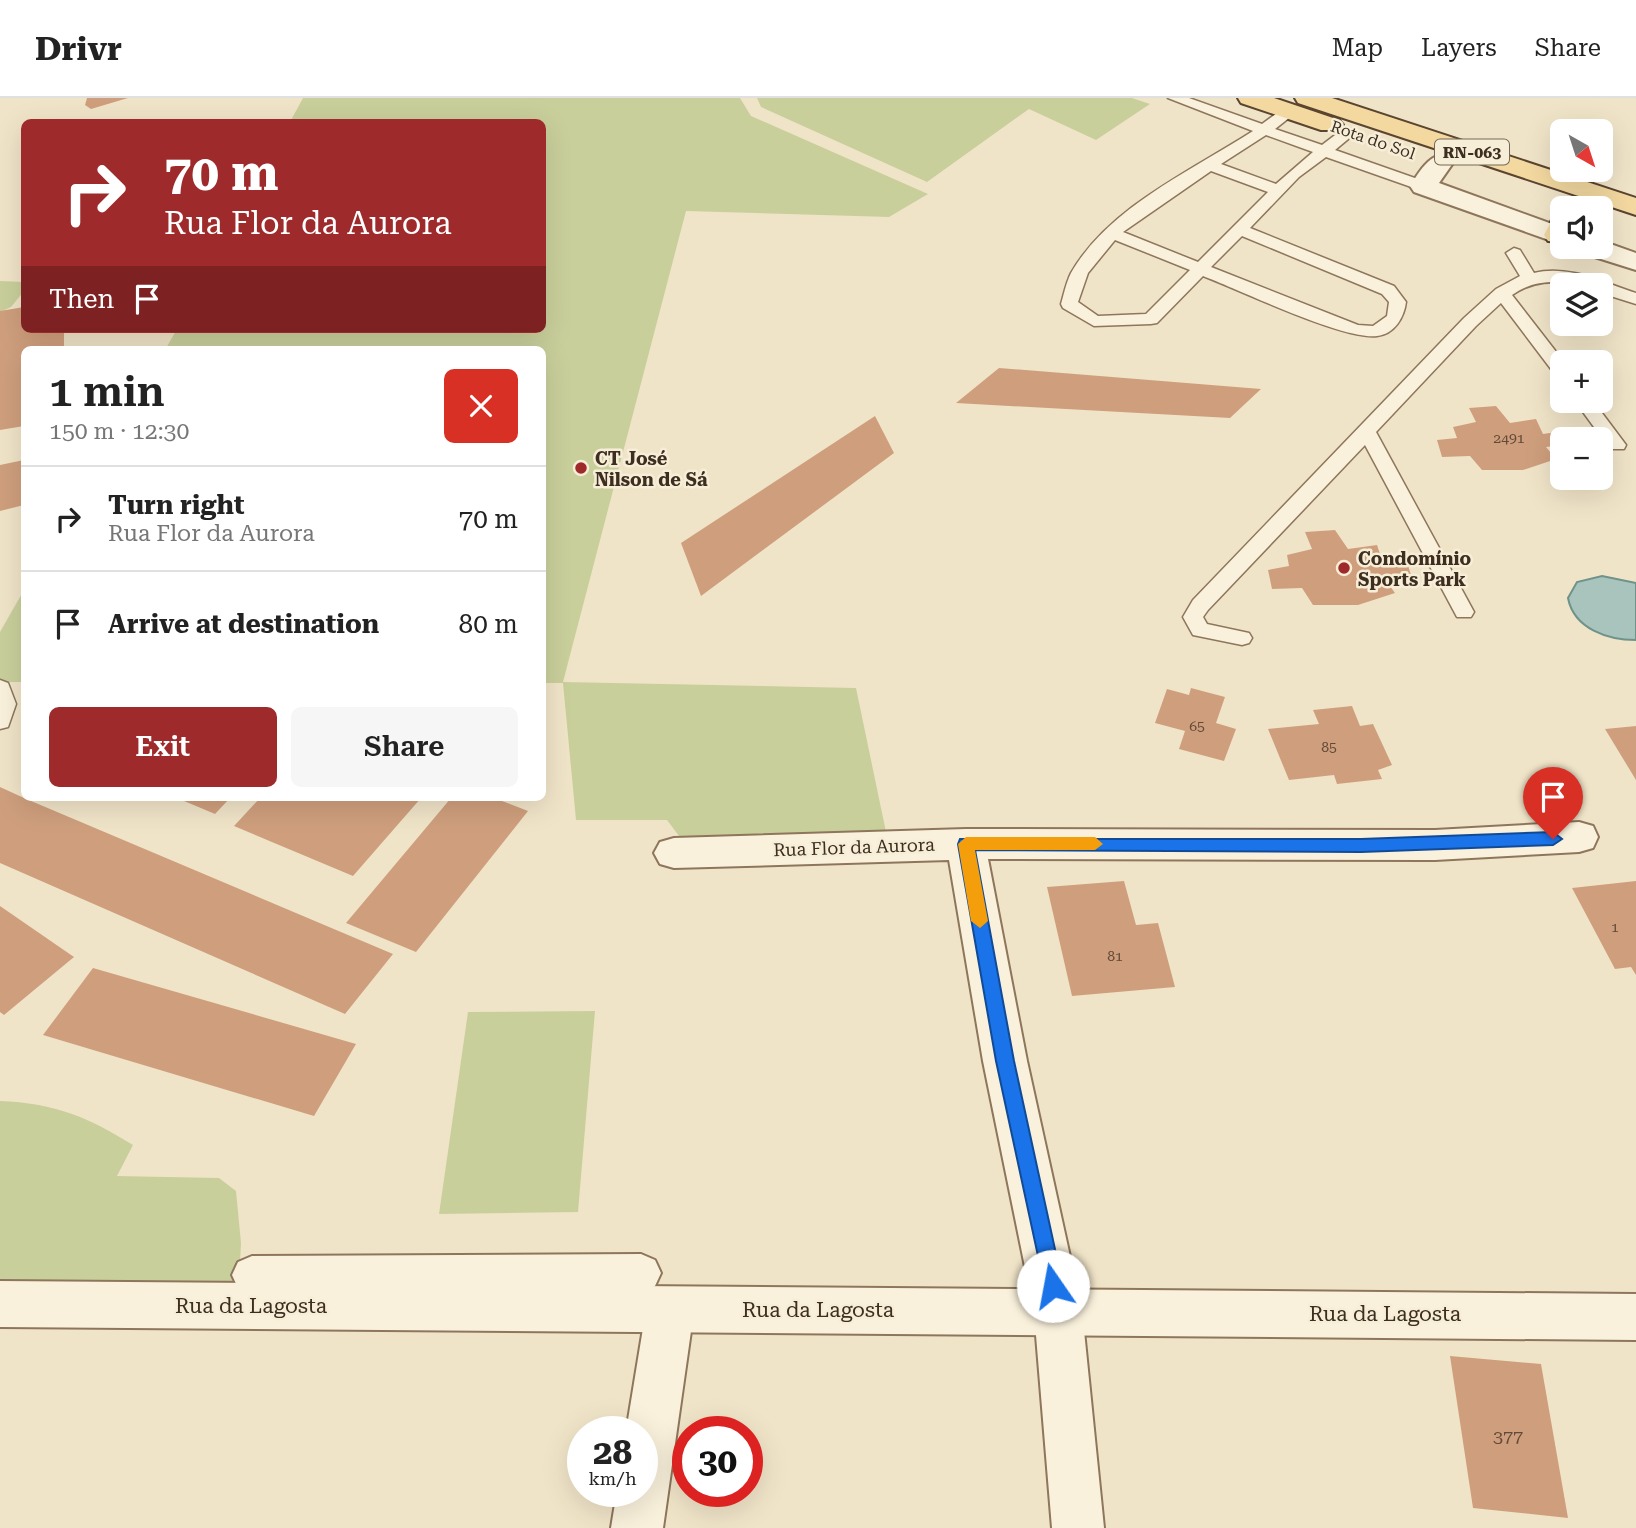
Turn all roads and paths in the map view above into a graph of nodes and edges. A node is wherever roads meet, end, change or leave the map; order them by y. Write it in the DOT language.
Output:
graph roads {
  1 [pos="1175,98"];
  2 [pos="1250,98"];
  3 [pos="1298,105"];
  4 [pos="1267,129"];
  5 [pos="1348,131"];
  6 [pos="1323,150"];
  7 [pos="1440,163"];
  8 [pos="1209,165"];
  9 [pos="1423,186"];
  10 [pos="1278,190"];
  11 [pos="1636,207"];
  12 [pos="1493,213"];
  13 [pos="1613,221"];
  14 [pos="1550,223"];
  15 [pos="1550,227"];
  16 [pos="1239,229"];
  17 [pos="1636,229"];
  18 [pos="1113,234"];
  19 [pos="1550,248"];
  20 [pos="1514,253"];
  21 [pos="1613,254"];
  22 [pos="1636,262"];
  23 [pos="1200,268"];
  24 [pos="1528,276"];
  25 [pos="1613,291"];
  26 [pos="1502,293"];
  27 [pos="1630,297"];
  28 [pos="1636,312"];
  29 [pos="1550,356"];
  30 [pos="1593,413"];
  31 [pos="1367,432"];
  32 [pos="1617,445"];
  33 [pos="1464,612"];
  34 [pos="1242,638"];
  35 [pos="0,688"];
  36 [pos="0,721"];
  37 [pos="1579,837"];
  38 [pos="966,844"];
  39 [pos="674,853"];
  40 [pos="252,1275"];
  41 [pos="656,1291"];
  42 [pos="0,1304"];
  43 [pos="1058,1311"];
  44 [pos="1636,1317"];
  45 [pos="637,1528"];
  46 [pos="1078,1528"];
  1 -- 4 [label="lane"];
  2 -- 3 [label="main road, Rota do Sol / RN-063"];
  3 -- 4 [label="lane"];
  3 -- 5 [label="main road, Rota do Sol / RN-063"];
  3 -- 11 [label="main road, Rota do Sol / RN-063"];
  4 -- 6 [label="lane"];
  4 -- 8 [label="lane"];
  5 -- 6 [label="lane"];
  5 -- 7 [label="main road, Rota do Sol / RN-063"];
  6 -- 9 [label="lane"];
  6 -- 10 [label="lane"];
  7 -- 9 [label="street"];
  7 -- 14 [label="main road, Rota do Sol / RN-063"];
  8 -- 10 [label="lane"];
  8 -- 18 [label="lane"];
  9 -- 12 [label="street"];
  10 -- 16 [label="lane"];
  12 -- 15 [label="street"];
  12 -- 20 [label="street"];
  13 -- 17 [label="main road"];
  16 -- 23 [label="lane"];
  16 -- 23 [label="lane"];
  18 -- 23 [label="lane"];
  18 -- 23 [label="lane"];
  19 -- 24 [label="lane"];
  20 -- 24 [label="lane"];
  21 -- 22 [label="street"];
  24 -- 26 [label="lane"];
  25 -- 27 [label="lane"];
  26 -- 29 [label="lane"];
  26 -- 31 [label="lane"];
  27 -- 28 [label="lane"];
  30 -- 32 [label="lane"];
  31 -- 33 [label="lane"];
  31 -- 34 [label="lane"];
  35 -- 36 [label="lane"];
  37 -- 38 [label="street, Rua Flor da Aurora"];
  38 -- 39 [label="street, Rua Flor da Aurora"];
  38 -- 43 [label="street"];
  40 -- 41 [label="street"];
  41 -- 42 [label="street, Rua da Lagosta"];
  41 -- 43 [label="street, Rua da Lagosta"];
  41 -- 45 [label="street"];
  43 -- 44 [label="street, Rua da Lagosta"];
  43 -- 46 [label="street"];
}
